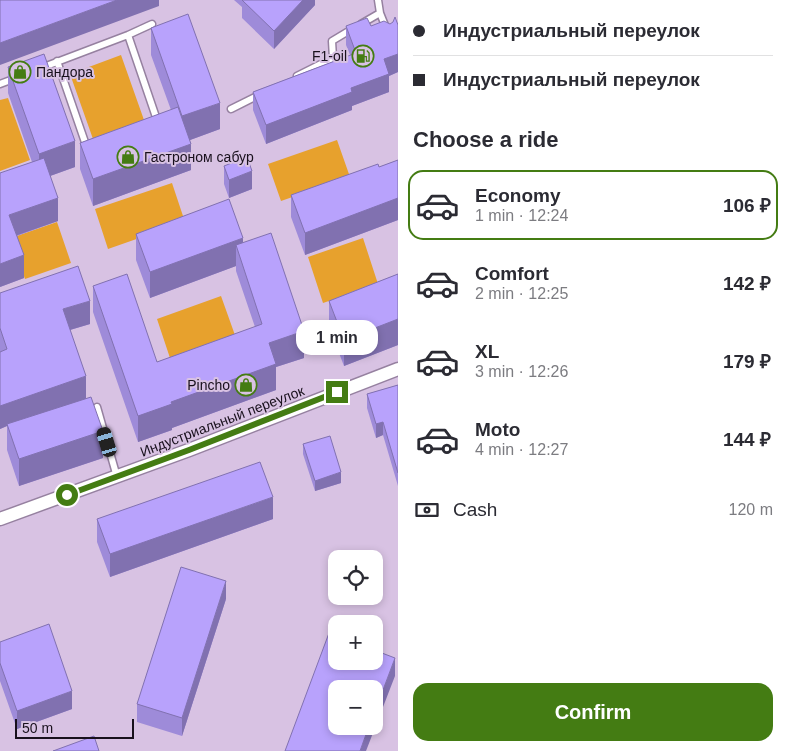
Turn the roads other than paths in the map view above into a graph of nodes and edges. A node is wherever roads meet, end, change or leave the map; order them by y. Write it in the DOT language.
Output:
graph roads {
  1 [pos="378,0"];
  2 [pos="380,13"];
  3 [pos="152,24"];
  4 [pos="128,35"];
  5 [pos="389,37"];
  6 [pos="56,62"];
  7 [pos="32,71"];
  8 [pos="24,74"];
  9 [pos="290,79"];
  10 [pos="0,84"];
  11 [pos="265,92"];
  12 [pos="231,109"];
  13 [pos="150,128"];
  14 [pos="96,147"];
  15 [pos="398,369"];
  16 [pos="97,407"];
  17 [pos="117,477"];
  18 [pos="0,520"];
  1 -- 2 [label="lane"];
  2 -- 5 [label="lane"];
  2 -- 9 [label="lane"];
  3 -- 4 [label="lane"];
  4 -- 6 [label="lane"];
  4 -- 13 [label="lane"];
  6 -- 7 [label="lane"];
  6 -- 14 [label="lane"];
  8 -- 10 [label="lane"];
  11 -- 12 [label="lane"];
  15 -- 17 [label="street, Индустриальный переулок"];
  16 -- 17 [label="lane"];
  17 -- 18 [label="street, Индустриальный переулок"];
}
